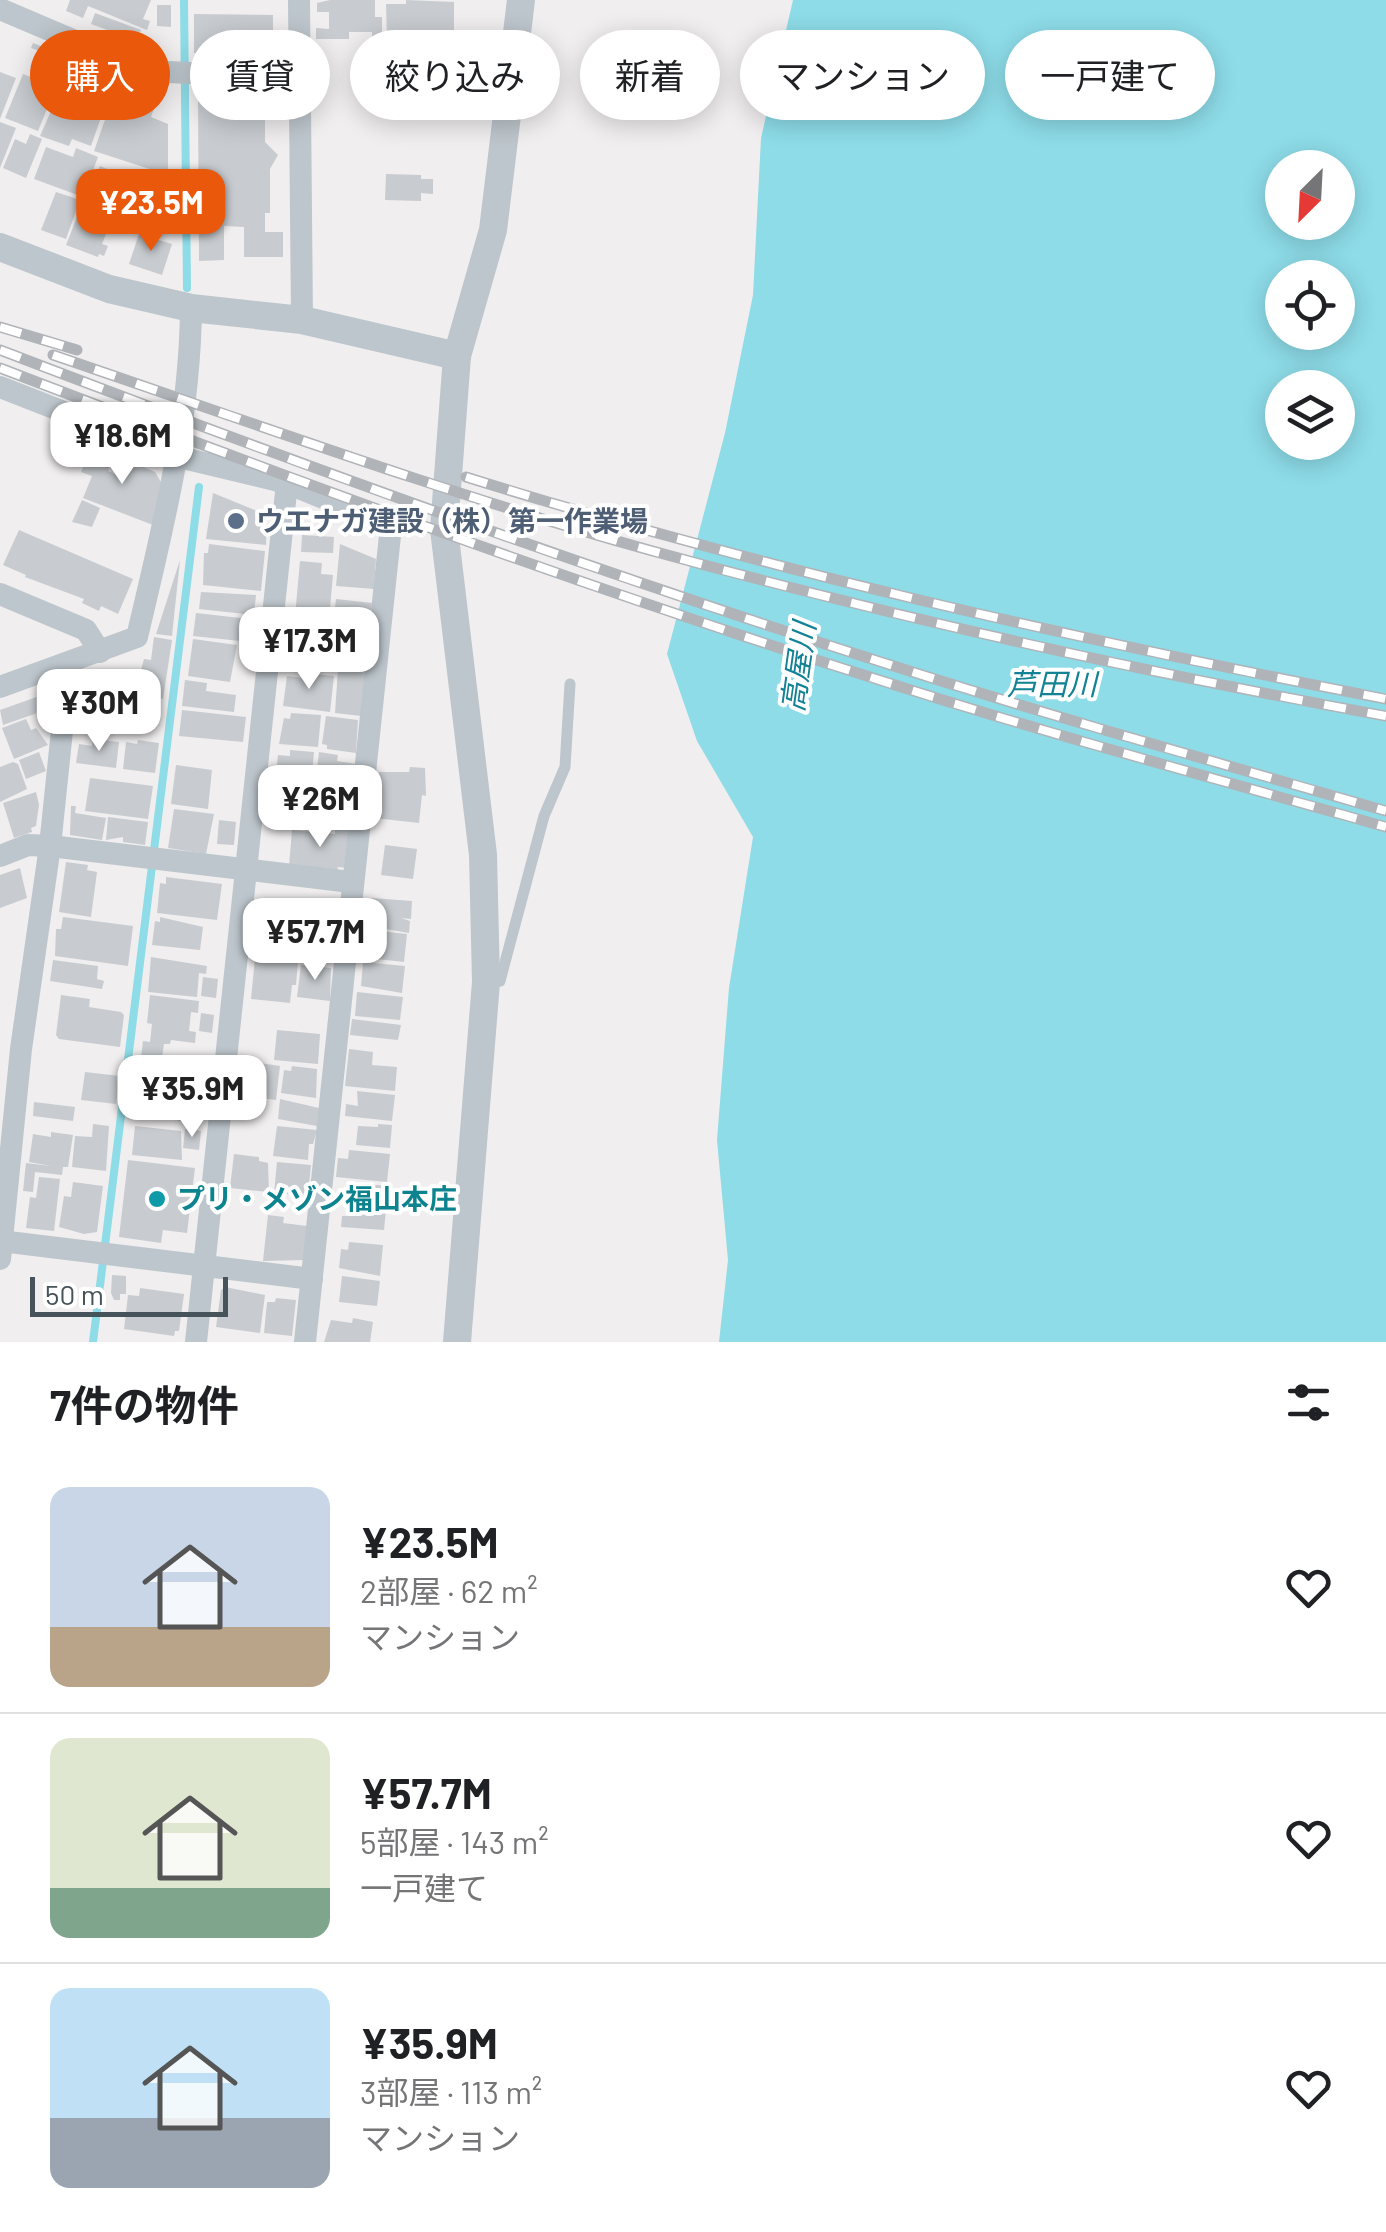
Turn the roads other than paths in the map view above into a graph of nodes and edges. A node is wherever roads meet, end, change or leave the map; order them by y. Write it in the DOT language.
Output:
graph roads {
  1 [pos="299,0"];
  2 [pos="521,0"];
  3 [pos="0,9"];
  4 [pos="300,30"];
  5 [pos="190,73"];
  6 [pos="302,120"];
  7 [pos="0,247"];
  8 [pos="190,308"];
  9 [pos="302,320"];
  10 [pos="457,356"];
  11 [pos="0,387"];
  12 [pos="179,457"];
  13 [pos="287,483"];
  14 [pos="0,594"];
  15 [pos="100,652"];
  16 [pos="69,663"];
  17 [pos="570,684"];
  18 [pos="0,687"];
  19 [pos="50,846"];
  20 [pos="0,856"];
  21 [pos="246,870"];
  22 [pos="351,882"];
  23 [pos="486,982"];
  24 [pos="10,1054"];
  25 [pos="1,1247"];
  26 [pos="204,1268"];
  27 [pos="312,1278"];
  28 [pos="196,1342"];
  29 [pos="305,1342"];
  30 [pos="456,1342"];
  1 -- 4 [label="street"];
  2 -- 10 [label="street"];
  3 -- 5 [label="street"];
  6 -- 9 [label="street"];
  7 -- 8 [label="street"];
  8 -- 9 [label="street"];
  8 -- 12 [label="street"];
  9 -- 10 [label="street"];
  10 -- 23 [label="street"];
  11 -- 12 [label="street"];
  12 -- 13 [label="street"];
  12 -- 15 [label="street"];
  13 -- 21 [label="street"];
  13 -- 22 [label="street"];
  14 -- 15 [label="street"];
  15 -- 16 [label="street"];
  16 -- 18 [label="street"];
  16 -- 19 [label="street"];
  17 -- 23 [label="lane"];
  19 -- 20 [label="street"];
  19 -- 21 [label="street"];
  19 -- 24 [label="street"];
  21 -- 22 [label="street"];
  21 -- 26 [label="street"];
  22 -- 27 [label="street"];
  23 -- 30 [label="street"];
  24 -- 25 [label="street"];
  25 -- 26 [label="street"];
  26 -- 27 [label="street"];
  26 -- 28 [label="street"];
  27 -- 29 [label="street"];
}
